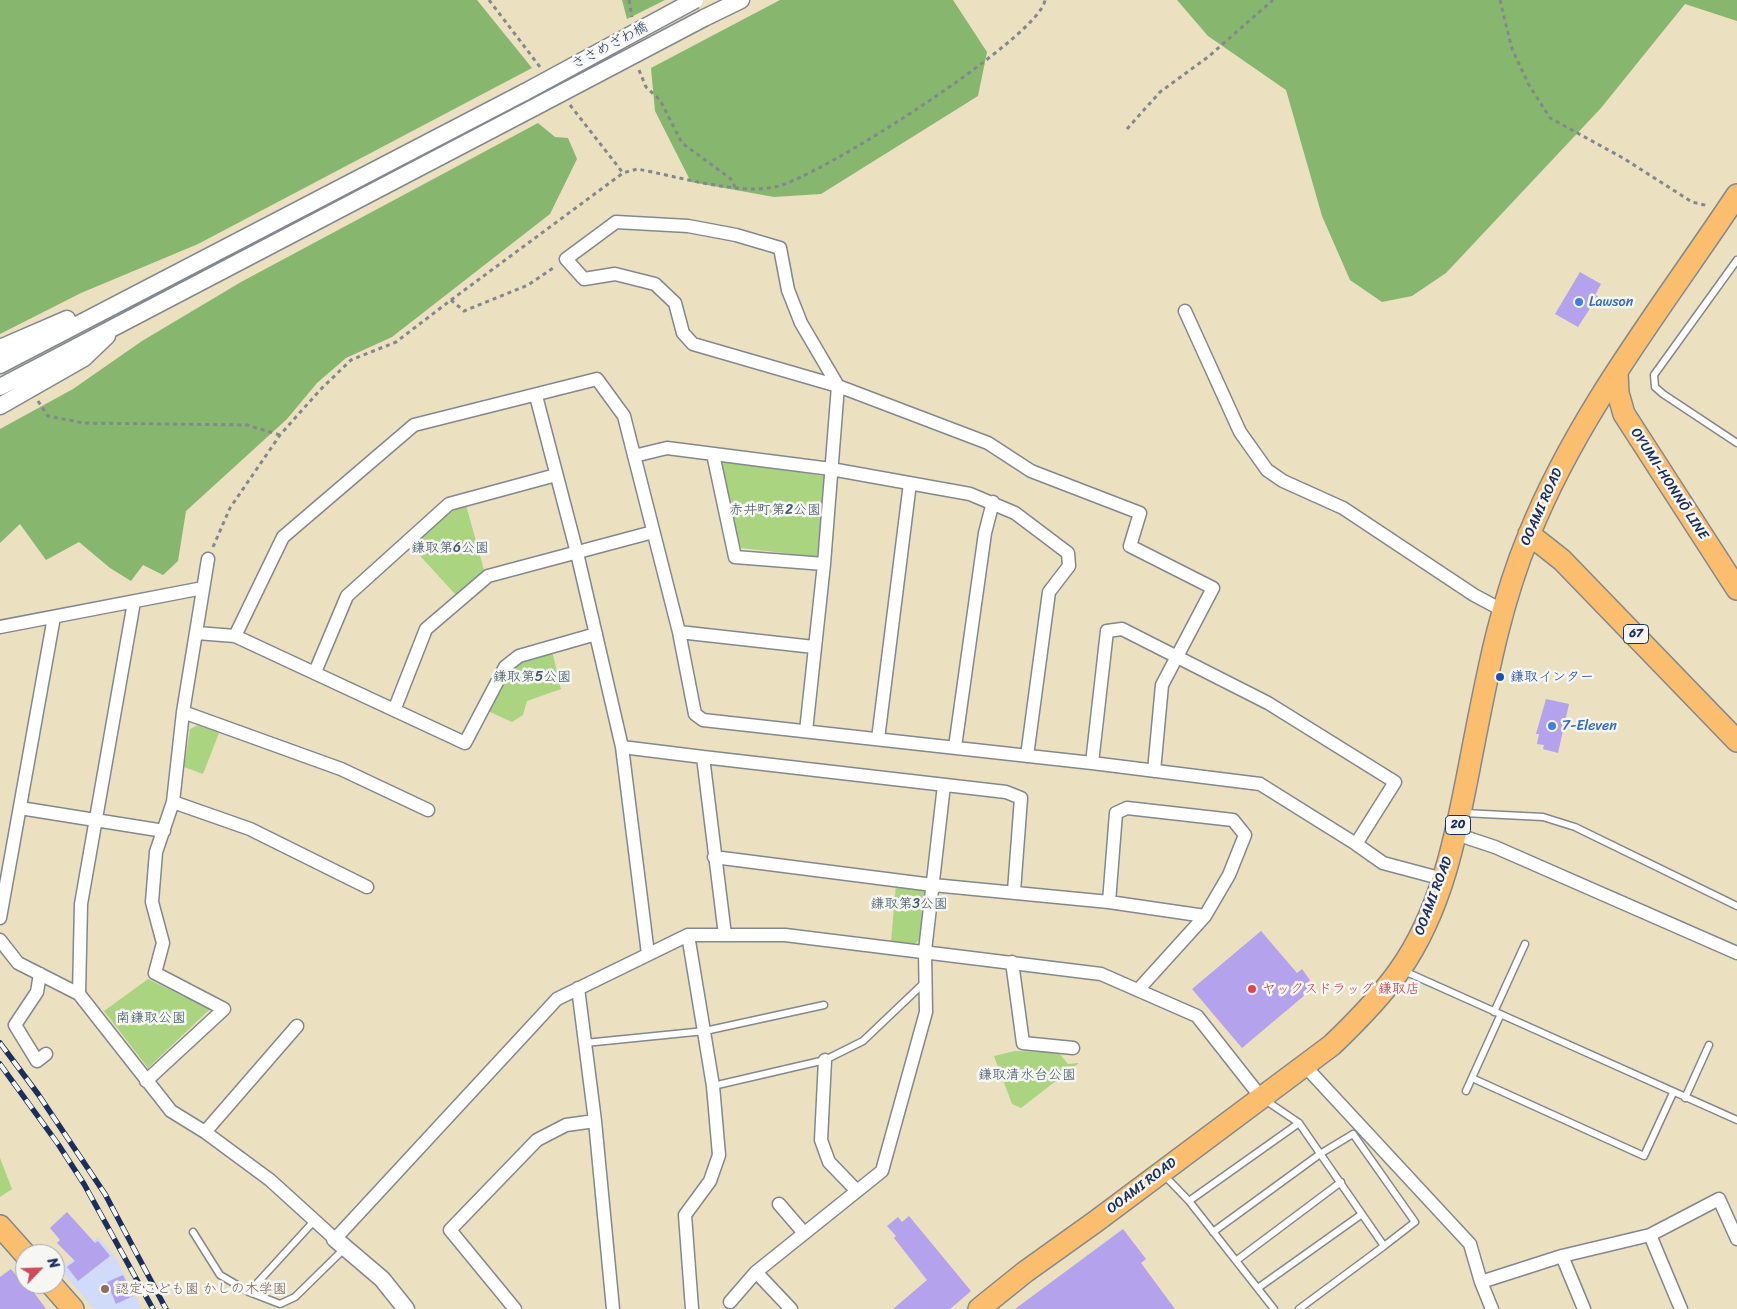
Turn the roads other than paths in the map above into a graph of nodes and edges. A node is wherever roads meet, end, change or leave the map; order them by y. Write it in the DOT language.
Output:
graph roads {
  1 [pos="695,0"];
  2 [pos="741,0"];
  3 [pos="1732,203"];
  4 [pos="1737,260"];
  5 [pos="114,306"];
  6 [pos="1185,311"];
  7 [pos="121,323"];
  8 [pos="0,348"];
  9 [pos="0,365"];
  10 [pos="1617,372"];
  11 [pos="838,386"];
  12 [pos="0,387"];
  13 [pos="536,396"];
  14 [pos="0,406"];
  15 [pos="1737,443"];
  16 [pos="713,454"];
  17 [pos="634,456"];
  18 [pos="831,470"];
  19 [pos="556,475"];
  20 [pos="910,483"];
  21 [pos="993,502"];
  22 [pos="653,532"];
  23 [pos="1529,534"];
  24 [pos="577,553"];
  25 [pos="208,559"];
  26 [pos="824,564"];
  27 [pos="203,588"];
  28 [pos="1737,589"];
  29 [pos="134,602"];
  30 [pos="1502,610"];
  31 [pos="54,617"];
  32 [pos="0,627"];
  33 [pos="679,632"];
  34 [pos="197,633"];
  35 [pos="596,634"];
  36 [pos="235,636"];
  37 [pos="814,647"];
  38 [pos="1178,656"];
  39 [pos="315,672"];
  40 [pos="395,708"];
  41 [pos="184,712"];
  42 [pos="806,730"];
  43 [pos="878,739"];
  44 [pos="1737,741"];
  45 [pos="622,747"];
  46 [pos="955,747"];
  47 [pos="1026,756"];
  48 [pos="703,757"];
  49 [pos="1092,763"];
  50 [pos="1154,771"];
  51 [pos="944,785"];
  52 [pos="174,802"];
  53 [pos="20,808"];
  54 [pos="428,810"];
  55 [pos="1461,813"];
  56 [pos="97,822"];
  57 [pos="164,831"];
  58 [pos="1456,834"];
  59 [pos="1356,844"];
  60 [pos="714,857"];
  61 [pos="1443,879"];
  62 [pos="933,885"];
  63 [pos="366,887"];
  64 [pos="1014,892"];
  65 [pos="1109,902"];
  66 [pos="1737,906"];
  67 [pos="1204,916"];
  68 [pos="0,918"];
  69 [pos="688,935"];
  70 [pos="725,935"];
  71 [pos="0,940"];
  72 [pos="1526,944"];
  73 [pos="925,951"];
  74 [pos="1737,953"];
  75 [pos="648,954"];
  76 [pos="1012,962"];
  77 [pos="1400,970"];
  78 [pos="40,974"];
  79 [pos="925,982"];
  80 [pos="578,988"];
  81 [pos="1138,990"];
  82 [pos="79,994"];
  83 [pos="824,1005"];
  84 [pos="1497,1014"];
  85 [pos="297,1026"];
  86 [pos="705,1031"];
  87 [pos="585,1043"];
  88 [pos="1709,1045"];
  89 [pos="1073,1048"];
  90 [pos="46,1054"];
  91 [pos="825,1060"];
  92 [pos="1304,1064"];
  93 [pos="1472,1078"];
  94 [pos="146,1082"];
  95 [pos="713,1086"];
  96 [pos="1466,1091"];
  97 [pos="1672,1093"];
  98 [pos="1260,1096"];
  99 [pos="1685,1098"];
  100 [pos="1737,1120"];
  101 [pos="595,1122"];
  102 [pos="1299,1123"];
  103 [pos="205,1132"];
  104 [pos="1320,1154"];
  105 [pos="1162,1172"];
  106 [pos="1341,1182"];
  107 [pos="856,1190"];
  108 [pos="1189,1201"];
  109 [pos="780,1204"];
  110 [pos="1362,1214"];
  111 [pos="315,1220"];
  112 [pos="1,1228"];
  113 [pos="193,1232"];
  114 [pos="1214,1232"];
  115 [pos="804,1233"];
  116 [pos="1650,1235"];
  117 [pos="1737,1239"];
  118 [pos="340,1243"];
  119 [pos="16,1244"];
  120 [pos="1384,1246"];
  121 [pos="1562,1256"];
  122 [pos="1237,1260"];
  123 [pos="756,1272"];
  124 [pos="1481,1282"];
  125 [pos="1258,1288"];
  126 [pos="250,1292"];
  127 [pos="60,1294"];
  128 [pos="730,1302"];
  129 [pos="73,1309"];
  130 [pos="406,1309"];
  131 [pos="515,1309"];
  132 [pos="613,1309"];
  133 [pos="692,1309"];
  134 [pos="791,1309"];
  135 [pos="979,1309"];
  136 [pos="1274,1309"];
  137 [pos="1298,1309"];
  138 [pos="1492,1309"];
  139 [pos="1584,1309"];
  140 [pos="1680,1309"];
  1 -- 5 [label="street, ささめざわ橋, bridge"];
  2 -- 7 [label="street, ささめざわ橋, bridge"];
  3 -- 10 [label="main road, OOAMI ROAD / 20"];
  4 -- 15 [label="lane"];
  5 -- 8 [label="street"];
  5 -- 9 [label="street"];
  6 -- 30 [label="street"];
  7 -- 12 [label="street, ささめざわ橋"];
  7 -- 14 [label="street"];
  10 -- 23 [label="main road, OOAMI ROAD / 20"];
  10 -- 28 [label="main road, OYUMI-HONNŌ LINE"];
  11 -- 11 [label="street"];
  11 -- 18 [label="street"];
  11 -- 38 [label="street"];
  13 -- 17 [label="street"];
  13 -- 19 [label="street"];
  13 -- 36 [label="street"];
  16 -- 17 [label="street"];
  16 -- 18 [label="street"];
  16 -- 26 [label="street"];
  17 -- 22 [label="street"];
  18 -- 20 [label="street"];
  18 -- 26 [label="street"];
  19 -- 24 [label="street"];
  19 -- 39 [label="street"];
  20 -- 21 [label="street"];
  20 -- 43 [label="street"];
  21 -- 46 [label="street"];
  21 -- 47 [label="street"];
  22 -- 24 [label="street"];
  22 -- 33 [label="street"];
  23 -- 30 [label="main road, OOAMI ROAD / 20"];
  23 -- 44 [label="main road, 67"];
  24 -- 35 [label="street"];
  24 -- 40 [label="street"];
  25 -- 27 [label="street"];
  26 -- 37 [label="street"];
  27 -- 29 [label="street"];
  27 -- 34 [label="street"];
  29 -- 31 [label="street"];
  29 -- 56 [label="street"];
  30 -- 55 [label="main road, OOAMI ROAD / 20"];
  31 -- 32 [label="street"];
  31 -- 53 [label="street"];
  33 -- 37 [label="street"];
  33 -- 42 [label="street"];
  34 -- 36 [label="street"];
  34 -- 41 [label="street"];
  35 -- 40 [label="street"];
  35 -- 45 [label="street"];
  36 -- 39 [label="street"];
  37 -- 42 [label="street"];
  38 -- 49 [label="street"];
  38 -- 50 [label="street"];
  38 -- 59 [label="street"];
  39 -- 40 [label="street"];
  41 -- 52 [label="street"];
  41 -- 54 [label="street"];
  42 -- 43 [label="street"];
  43 -- 46 [label="street"];
  45 -- 48 [label="street"];
  45 -- 75 [label="street"];
  46 -- 47 [label="street"];
  47 -- 49 [label="street"];
  48 -- 51 [label="street"];
  48 -- 60 [label="street"];
  49 -- 50 [label="street"];
  50 -- 59 [label="street"];
  51 -- 62 [label="street"];
  51 -- 64 [label="street"];
  52 -- 57 [label="street"];
  52 -- 63 [label="street"];
  53 -- 56 [label="street"];
  53 -- 68 [label="street"];
  55 -- 58 [label="main road, OOAMI ROAD / 20"];
  55 -- 66 [label="lane"];
  56 -- 57 [label="street"];
  56 -- 82 [label="street"];
  57 -- 94 [label="street"];
  58 -- 61 [label="main road, OOAMI ROAD / 20"];
  58 -- 74 [label="street"];
  59 -- 61 [label="street"];
  60 -- 62 [label="street"];
  60 -- 70 [label="street"];
  61 -- 77 [label="main road, OOAMI ROAD / 20"];
  62 -- 64 [label="street"];
  62 -- 73 [label="street"];
  64 -- 65 [label="street"];
  65 -- 67 [label="street"];
  65 -- 67 [label="street"];
  67 -- 81 [label="street"];
  69 -- 70 [label="street"];
  69 -- 75 [label="street"];
  69 -- 86 [label="street"];
  70 -- 73 [label="street"];
  71 -- 78 [label="street"];
  72 -- 84 [label="lane"];
  73 -- 76 [label="street"];
  73 -- 79 [label="street"];
  75 -- 80 [label="street"];
  76 -- 81 [label="street"];
  76 -- 89 [label="street"];
  77 -- 84 [label="lane"];
  77 -- 92 [label="main road, OOAMI ROAD / 20"];
  78 -- 82 [label="street"];
  78 -- 90 [label="street"];
  79 -- 91 [label="lane"];
  79 -- 107 [label="street"];
  80 -- 87 [label="street"];
  80 -- 118 [label="street"];
  81 -- 98 [label="street"];
  82 -- 94 [label="street"];
  83 -- 86 [label="lane"];
  84 -- 93 [label="lane"];
  84 -- 97 [label="lane"];
  85 -- 103 [label="street"];
  86 -- 87 [label="lane"];
  86 -- 95 [label="street"];
  87 -- 101 [label="street"];
  88 -- 99 [label="lane"];
  91 -- 95 [label="lane"];
  91 -- 107 [label="street"];
  92 -- 98 [label="main road, OOAMI ROAD / 20"];
  92 -- 124 [label="street"];
  93 -- 96 [label="lane"];
  93 -- 97 [label="lane"];
  94 -- 103 [label="street"];
  95 -- 133 [label="street"];
  97 -- 99 [label="lane"];
  98 -- 102 [label="lane"];
  98 -- 105 [label="main road, OOAMI ROAD / 20"];
  99 -- 100 [label="lane"];
  101 -- 131 [label="street"];
  101 -- 132 [label="street"];
  102 -- 104 [label="lane"];
  102 -- 108 [label="lane"];
  103 -- 111 [label="street"];
  104 -- 106 [label="lane"];
  104 -- 114 [label="lane"];
  104 -- 120 [label="lane"];
  105 -- 108 [label="lane"];
  105 -- 135 [label="main road, OOAMI ROAD / 20"];
  106 -- 110 [label="lane"];
  106 -- 122 [label="lane"];
  107 -- 115 [label="street"];
  108 -- 114 [label="lane"];
  109 -- 115 [label="street"];
  110 -- 120 [label="lane"];
  110 -- 125 [label="lane"];
  111 -- 118 [label="street"];
  111 -- 126 [label="lane"];
  112 -- 119 [label="main road"];
  113 -- 126 [label="lane"];
  114 -- 122 [label="lane"];
  115 -- 123 [label="street"];
  116 -- 117 [label="street"];
  116 -- 121 [label="street"];
  116 -- 140 [label="street"];
  118 -- 126 [label="lane"];
  118 -- 130 [label="street"];
  120 -- 137 [label="lane"];
  121 -- 124 [label="street"];
  121 -- 139 [label="street"];
  122 -- 125 [label="lane"];
  123 -- 128 [label="street"];
  123 -- 134 [label="street"];
  124 -- 138 [label="street"];
  125 -- 136 [label="lane"];
  127 -- 129 [label="main road"];
}
